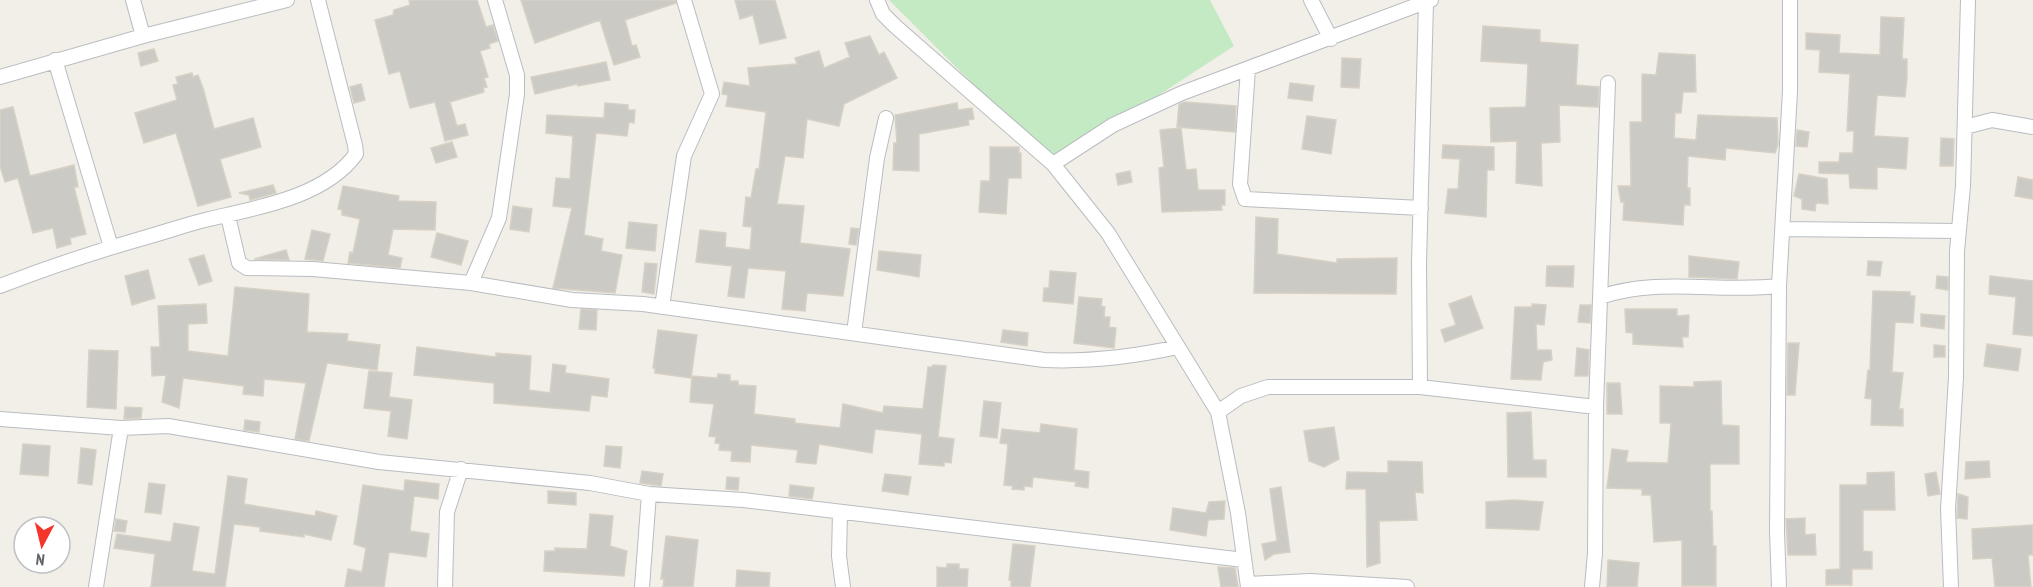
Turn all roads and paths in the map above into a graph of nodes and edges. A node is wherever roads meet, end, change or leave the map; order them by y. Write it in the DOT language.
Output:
graph roads {
  1 [pos="133,0"];
  2 [pos="287,0"];
  3 [pos="318,0"];
  4 [pos="495,0"];
  5 [pos="684,0"];
  6 [pos="877,0"];
  7 [pos="1311,0"];
  8 [pos="1790,0"];
  9 [pos="1968,0"];
  10 [pos="1428,1"];
  11 [pos="143,36"];
  12 [pos="1331,39"];
  13 [pos="55,60"];
  14 [pos="1248,69"];
  15 [pos="0,77"];
  16 [pos="1608,83"];
  17 [pos="886,118"];
  18 [pos="1965,127"];
  19 [pos="2033,127"];
  20 [pos="1053,164"];
  21 [pos="1421,208"];
  22 [pos="228,216"];
  23 [pos="1784,229"];
  24 [pos="1958,231"];
  25 [pos="111,247"];
  26 [pos="471,283"];
  27 [pos="0,286"];
  28 [pos="1779,286"];
  29 [pos="1600,297"];
  30 [pos="662,308"];
  31 [pos="854,333"];
  32 [pos="1178,347"];
  33 [pos="1420,387"];
  34 [pos="1596,407"];
  35 [pos="1218,412"];
  36 [pos="0,419"];
  37 [pos="121,428"];
  38 [pos="461,469"];
  39 [pos="649,494"];
  40 [pos="840,513"];
  41 [pos="1244,560"];
  42 [pos="1248,585"];
  43 [pos="96,587"];
  44 [pos="445,587"];
  45 [pos="642,587"];
  46 [pos="843,587"];
  47 [pos="1407,587"];
  48 [pos="1591,587"];
  49 [pos="1779,587"];
  50 [pos="1951,587"];
  1 -- 11 [label="street"];
  2 -- 11 [label="street"];
  3 -- 22 [label="street"];
  4 -- 26 [label="street"];
  5 -- 30 [label="street"];
  6 -- 20 [label="street"];
  7 -- 12 [label="street"];
  8 -- 23 [label="street"];
  9 -- 18 [label="street"];
  10 -- 12 [label="street"];
  10 -- 21 [label="street"];
  11 -- 13 [label="street"];
  12 -- 14 [label="street"];
  13 -- 15 [label="street"];
  13 -- 25 [label="street"];
  14 -- 20 [label="street"];
  14 -- 21 [label="street"];
  16 -- 29 [label="street"];
  17 -- 31 [label="street"];
  18 -- 19 [label="street"];
  18 -- 24 [label="street"];
  20 -- 32 [label="street"];
  21 -- 33 [label="street"];
  22 -- 25 [label="street"];
  22 -- 26 [label="street"];
  23 -- 24 [label="street"];
  23 -- 28 [label="street"];
  24 -- 50 [label="street"];
  25 -- 27 [label="street"];
  26 -- 30 [label="street"];
  28 -- 29 [label="street"];
  28 -- 49 [label="street"];
  29 -- 34 [label="street"];
  30 -- 31 [label="street"];
  31 -- 32 [label="street"];
  32 -- 35 [label="street"];
  33 -- 34 [label="street"];
  33 -- 35 [label="street"];
  34 -- 48 [label="street"];
  35 -- 41 [label="street"];
  36 -- 37 [label="street"];
  37 -- 38 [label="street"];
  37 -- 43 [label="street"];
  38 -- 39 [label="street"];
  38 -- 44 [label="street"];
  39 -- 40 [label="street"];
  39 -- 45 [label="street"];
  40 -- 41 [label="street"];
  40 -- 46 [label="street"];
  41 -- 42 [label="street"];
  42 -- 47 [label="street"];
}
